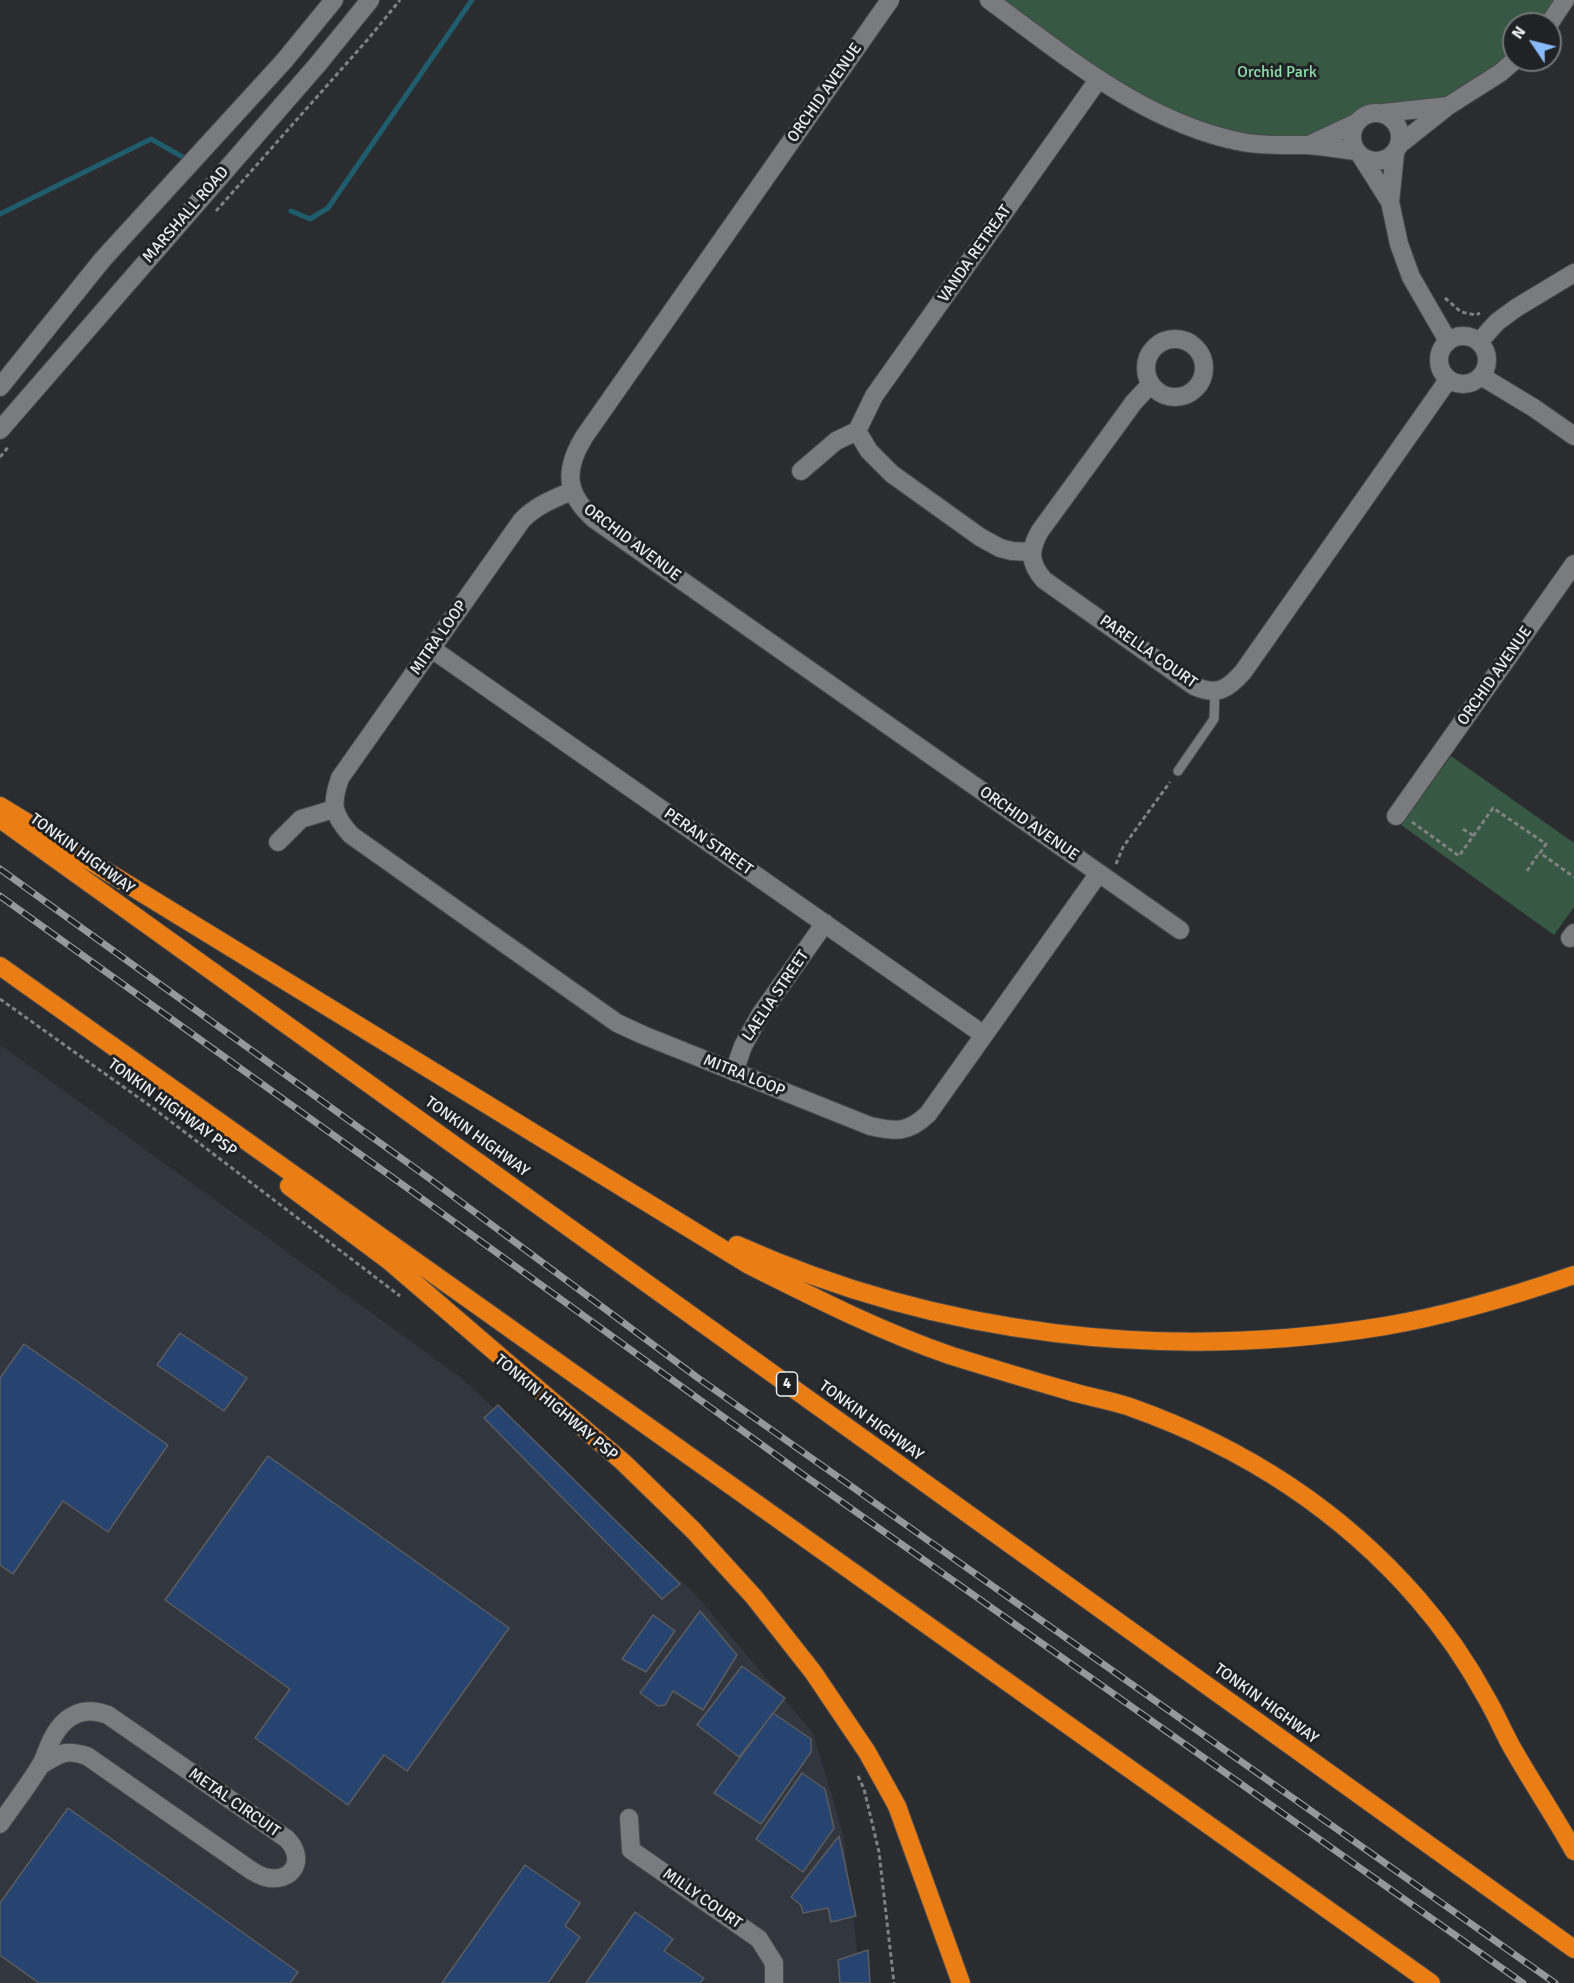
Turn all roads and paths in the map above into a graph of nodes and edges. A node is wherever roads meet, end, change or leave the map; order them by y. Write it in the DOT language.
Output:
graph roads {
  1 [pos="334,0"];
  2 [pos="370,0"];
  3 [pos="890,0"];
  4 [pos="989,0"];
  5 [pos="1502,71"];
  6 [pos="1098,80"];
  7 [pos="1448,106"];
  8 [pos="1383,113"];
  9 [pos="1356,123"];
  10 [pos="1308,145"];
  11 [pos="1397,149"];
  12 [pos="1359,153"];
  13 [pos="1390,202"];
  14 [pos="1574,273"];
  15 [pos="1444,297"];
  16 [pos="1503,318"];
  17 [pos="1448,341"];
  18 [pos="1479,342"];
  19 [pos="1481,376"];
  20 [pos="1448,380"];
  21 [pos="1150,385"];
  22 [pos="0,387"];
  23 [pos="0,430"];
  24 [pos="857,431"];
  25 [pos="1574,436"];
  26 [pos="801,471"];
  27 [pos="572,491"];
  28 [pos="1032,552"];
  29 [pos="1574,564"];
  30 [pos="432,648"];
  31 [pos="1215,693"];
  32 [pos="1178,771"];
  33 [pos="0,807"];
  34 [pos="334,809"];
  35 [pos="1397,814"];
  36 [pos="0,819"];
  37 [pos="1464,829"];
  38 [pos="1474,836"];
  39 [pos="278,842"];
  40 [pos="1540,853"];
  41 [pos="1527,871"];
  42 [pos="1104,877"];
  43 [pos="1574,877"];
  44 [pos="825,924"];
  45 [pos="1180,930"];
  46 [pos="0,966"];
  47 [pos="0,972"];
  48 [pos="0,999"];
  49 [pos="984,1035"];
  50 [pos="734,1072"];
  51 [pos="644,1200"];
  52 [pos="1574,1275"];
  53 [pos="403,1298"];
  54 [pos="41,1765"];
  55 [pos="854,1767"];
  56 [pos="629,1818"];
  57 [pos="0,1824"];
  58 [pos="1574,1851"];
  59 [pos="1574,1949"];
  60 [pos="774,1983"];
  61 [pos="894,1983"];
  62 [pos="961,1983"];
  63 [pos="1431,1983"];
  1 -- 22 [label="street, MARSHALL ROAD"];
  2 -- 23 [label="street, MARSHALL ROAD"];
  3 -- 27 [label="street, ORCHID AVENUE"];
  4 -- 6 [label="street"];
  5 -- 7 [label="street"];
  6 -- 10 [label="street"];
  6 -- 24 [label="street, VANDA RETREAT"];
  7 -- 8 [label="street"];
  7 -- 11 [label="street"];
  8 -- 9 [label="street"];
  8 -- 11 [label="street"];
  9 -- 10 [label="street"];
  9 -- 12 [label="street"];
  10 -- 12 [label="street"];
  11 -- 12 [label="street"];
  11 -- 13 [label="street"];
  12 -- 13 [label="street"];
  13 -- 17 [label="street"];
  14 -- 16 [label="street"];
  15 -- 16 [label="path"];
  16 -- 18 [label="street"];
  17 -- 18 [label="street"];
  17 -- 20 [label="street"];
  18 -- 19 [label="street"];
  19 -- 20 [label="street"];
  19 -- 25 [label="street"];
  20 -- 31 [label="street, PARELLA COURT"];
  21 -- 28 [label="street"];
  24 -- 26 [label="street"];
  24 -- 28 [label="street"];
  27 -- 30 [label="street, MITRA LOOP"];
  27 -- 42 [label="street, ORCHID AVENUE"];
  28 -- 31 [label="street, PARELLA COURT"];
  29 -- 35 [label="street, ORCHID AVENUE"];
  30 -- 34 [label="street, MITRA LOOP"];
  30 -- 44 [label="street, PERAN STREET"];
  31 -- 32 [label="lane"];
  32 -- 42 [label="path"];
  33 -- 51 [label="highway"];
  34 -- 39 [label="street"];
  34 -- 50 [label="street, MITRA LOOP"];
  35 -- 38 [label="path"];
  36 -- 59 [label="highway, TONKIN HIGHWAY / 4"];
  37 -- 38 [label="path"];
  38 -- 40 [label="path"];
  40 -- 41 [label="path"];
  40 -- 43 [label="path"];
  42 -- 45 [label="street, ORCHID AVENUE"];
  42 -- 49 [label="street, MITRA LOOP"];
  44 -- 49 [label="street, PERAN STREET"];
  44 -- 50 [label="street, LAELIA STREET"];
  46 -- 63 [label="highway"];
  47 -- 62 [label="highway"];
  48 -- 53 [label="path, TONKIN HIGHWAY PSP"];
  49 -- 50 [label="street, MITRA LOOP"];
  51 -- 52 [label="highway"];
  51 -- 58 [label="highway"];
  54 -- 54 [label="street, METAL CIRCUIT"];
  54 -- 57 [label="street, METAL CIRCUIT"];
  55 -- 61 [label="path"];
  56 -- 60 [label="street, MILLY COURT"];
}
